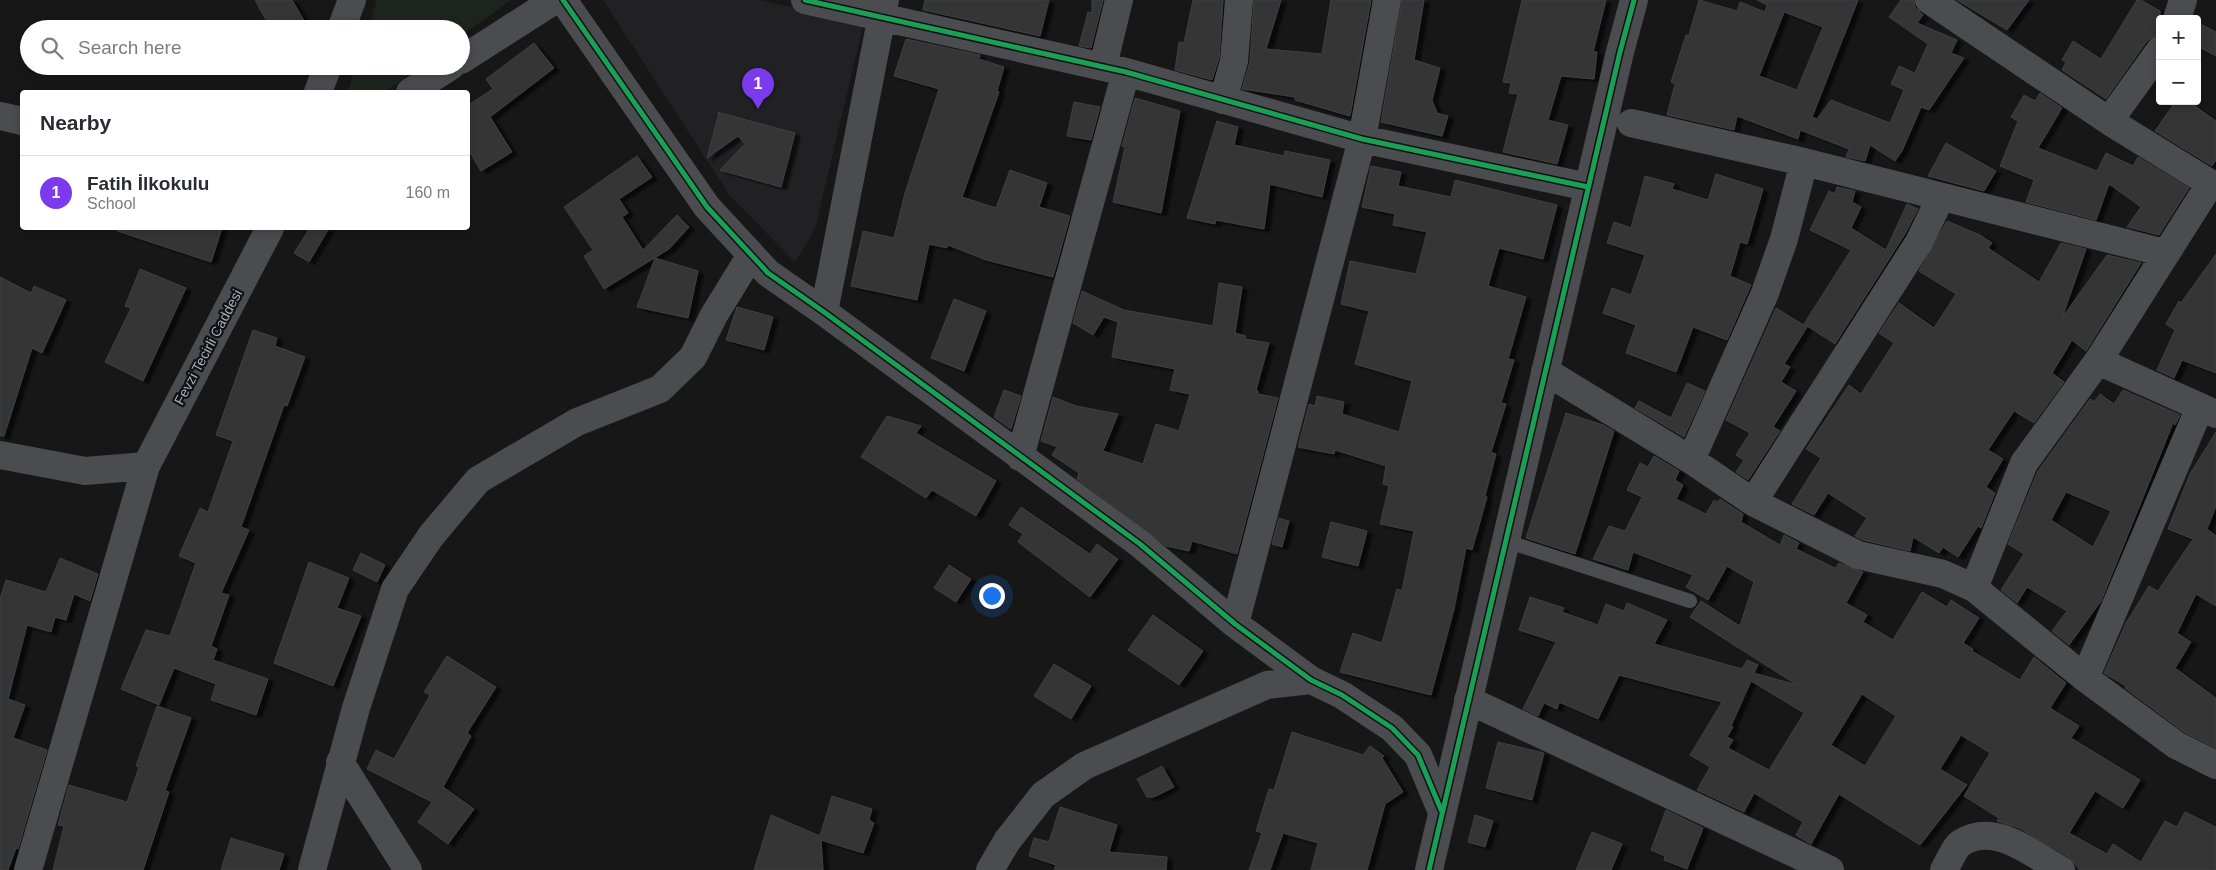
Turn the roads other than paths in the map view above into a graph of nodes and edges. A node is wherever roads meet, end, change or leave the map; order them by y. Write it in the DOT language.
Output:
graph roads {
  1 [pos="352,0"];
  2 [pos="555,0"];
  3 [pos="563,0"];
  4 [pos="805,0"];
  5 [pos="1119,0"];
  6 [pos="1239,0"];
  7 [pos="1387,0"];
  8 [pos="1634,0"];
  9 [pos="1929,0"];
  10 [pos="2183,0"];
  11 [pos="883,9"];
  12 [pos="2178,15"];
  13 [pos="344,20"];
  14 [pos="470,54"];
  15 [pos="2156,55"];
  16 [pos="1115,69"];
  17 [pos="325,75"];
  18 [pos="437,75"];
  19 [pos="319,90"];
  20 [pos="413,90"];
  21 [pos="1224,100"];
  22 [pos="0,116"];
  23 [pos="20,121"];
  24 [pos="2108,121"];
  25 [pos="1631,124"];
  26 [pos="1362,139"];
  27 [pos="1804,162"];
  28 [pos="2213,185"];
  29 [pos="1588,188"];
  30 [pos="1941,196"];
  31 [pos="269,230"];
  32 [pos="2165,253"];
  33 [pos="752,256"];
  34 [pos="824,312"];
  35 [pos="2098,361"];
  36 [pos="1545,371"];
  37 [pos="2208,411"];
  38 [pos="0,455"];
  39 [pos="1020,457"];
  40 [pos="1691,460"];
  41 [pos="146,466"];
  42 [pos="1753,502"];
  43 [pos="1506,540"];
  44 [pos="1974,588"];
  45 [pos="1690,601"];
  46 [pos="1235,624"];
  47 [pos="2085,678"];
  48 [pos="1312,680"];
  49 [pos="1468,700"];
  50 [pos="340,762"];
  51 [pos="2216,765"];
  52 [pos="1442,812"];
  53 [pos="28,870"];
  54 [pos="312,870"];
  55 [pos="408,870"];
  56 [pos="990,870"];
  57 [pos="1429,870"];
  58 [pos="1830,870"];
  59 [pos="1944,870"];
  60 [pos="2061,870"];
  1 -- 13 [label="street"];
  2 -- 14 [label="street"];
  3 -- 33 [label="street"];
  4 -- 11 [label="street"];
  5 -- 16 [label="street"];
  6 -- 21 [label="street"];
  7 -- 26 [label="street"];
  8 -- 29 [label="street"];
  9 -- 24 [label="street"];
  10 -- 12 [label="street"];
  11 -- 16 [label="street"];
  11 -- 34 [label="street"];
  15 -- 24 [label="street"];
  16 -- 21 [label="street"];
  16 -- 39 [label="street"];
  17 -- 19 [label="street"];
  18 -- 20 [label="street"];
  21 -- 26 [label="street"];
  22 -- 23 [label="street"];
  24 -- 28 [label="street"];
  25 -- 27 [label="street"];
  26 -- 29 [label="street"];
  26 -- 46 [label="street"];
  27 -- 30 [label="street"];
  27 -- 40 [label="street"];
  28 -- 32 [label="street"];
  29 -- 36 [label="street"];
  30 -- 32 [label="street"];
  30 -- 42 [label="street"];
  31 -- 41 [label="street, Fevzi Tecirli Caddesi"];
  32 -- 35 [label="street"];
  33 -- 34 [label="street"];
  33 -- 50 [label="street"];
  34 -- 39 [label="street"];
  35 -- 37 [label="street"];
  35 -- 44 [label="street"];
  36 -- 40 [label="street"];
  36 -- 43 [label="street"];
  37 -- 47 [label="street"];
  38 -- 41 [label="street"];
  39 -- 46 [label="street"];
  40 -- 42 [label="street"];
  41 -- 53 [label="street, Fevzi Tecirli Caddesi"];
  42 -- 44 [label="street"];
  43 -- 45 [label="lane"];
  43 -- 49 [label="street"];
  44 -- 47 [label="street"];
  46 -- 48 [label="street"];
  47 -- 51 [label="street"];
  48 -- 52 [label="street"];
  48 -- 56 [label="street"];
  49 -- 52 [label="street"];
  49 -- 58 [label="street"];
  50 -- 54 [label="street"];
  50 -- 55 [label="street"];
  52 -- 57 [label="street"];
  59 -- 60 [label="street"];
}
